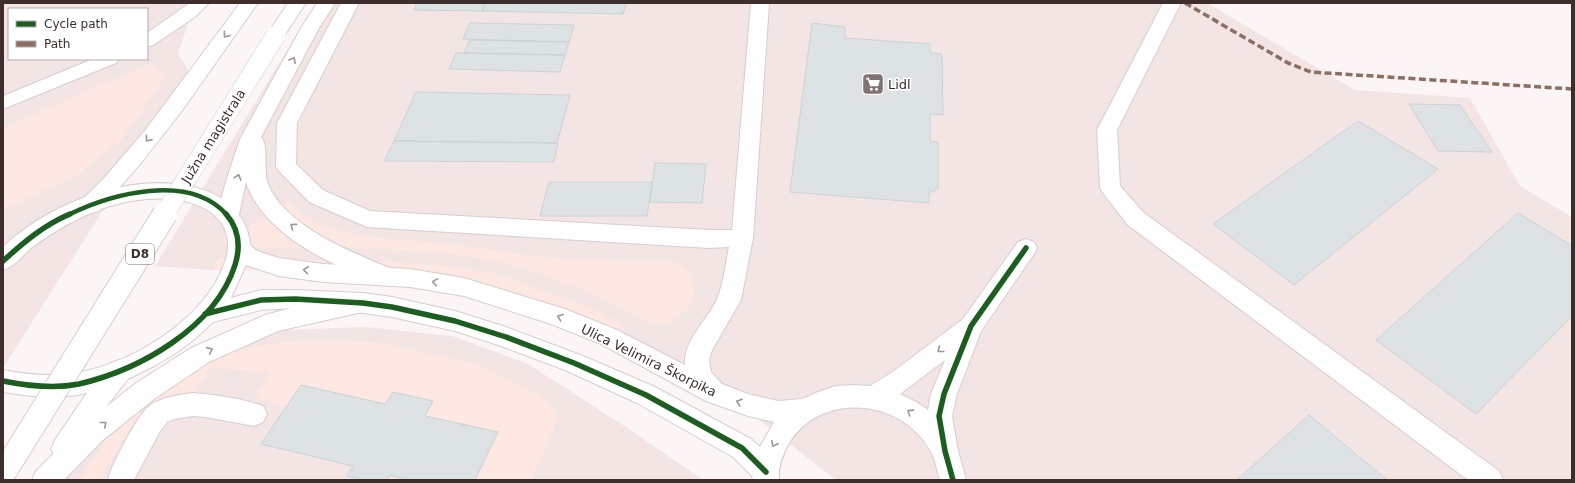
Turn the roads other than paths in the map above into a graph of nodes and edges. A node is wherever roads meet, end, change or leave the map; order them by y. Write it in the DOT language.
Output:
graph roads {
  1 [pos="200,3"];
  2 [pos="249,3"];
  3 [pos="297,3"];
  4 [pos="326,3"];
  5 [pos="350,3"];
  6 [pos="760,3"];
  7 [pos="1172,3"];
  8 [pos="148,40"];
  9 [pos="108,60"];
  10 [pos="3,103"];
  11 [pos="256,128"];
  12 [pos="90,205"];
  13 [pos="228,214"];
  14 [pos="742,238"];
  15 [pos="25,241"];
  16 [pos="1026,248"];
  17 [pos="238,249"];
  18 [pos="3,250"];
  19 [pos="3,261"];
  20 [pos="388,277"];
  21 [pos="363,303"];
  22 [pos="205,314"];
  23 [pos="971,326"];
  24 [pos="700,348"];
  25 [pos="647,356"];
  26 [pos="118,371"];
  27 [pos="3,381"];
  28 [pos="715,393"];
  29 [pos="874,397"];
  30 [pos="805,410"];
  31 [pos="254,414"];
  32 [pos="945,451"];
  33 [pos="3,474"];
  34 [pos="766,476"];
  35 [pos="45,480"];
  36 [pos="121,480"];
  37 [pos="953,480"];
  38 [pos="1490,480"];
  1 -- 8 [label="street"];
  2 -- 12 [label="street, one-way"];
  3 -- 33 [label="street, Južna magistrala / D8, bridge"];
  11 -- 4 [label="street, one-way"];
  5 -- 14 [label="street"];
  6 -- 14 [label="street"];
  7 -- 38 [label="street"];
  9 -- 10 [label="street"];
  13 -- 11 [label="street, one-way"];
  20 -- 11 [label="street, one-way"];
  12 -- 13 [label="street"];
  12 -- 15 [label="street"];
  13 -- 17 [label="street"];
  14 -- 24 [label="street"];
  15 -- 18 [label="street"];
  15 -- 19 [label="street"];
  16 -- 23 [label="street"];
  20 -- 17 [label="street, Ulica Velimira Škorpika, one-way"];
  17 -- 22 [label="street"];
  25 -- 20 [label="street, Ulica Velimira Škorpika, one-way"];
  21 -- 22 [label="street"];
  21 -- 34 [label="street"];
  35 -- 21 [label="street, one-way"];
  22 -- 26 [label="street"];
  23 -- 29 [label="street, one-way"];
  23 -- 32 [label="street"];
  24 -- 25 [label="street"];
  24 -- 28 [label="street"];
  25 -- 28 [label="street, Ulica Velimira Škorpika"];
  26 -- 27 [label="street"];
  26 -- 35 [label="street"];
  30 -- 28 [label="street, Ulica Velimira Škorpika, one-way"];
  29 -- 30 [label="street"];
  32 -- 29 [label="street, one-way"];
  30 -- 34 [label="street, one-way"];
  31 -- 36 [label="street"];
  32 -- 37 [label="street"];
}
